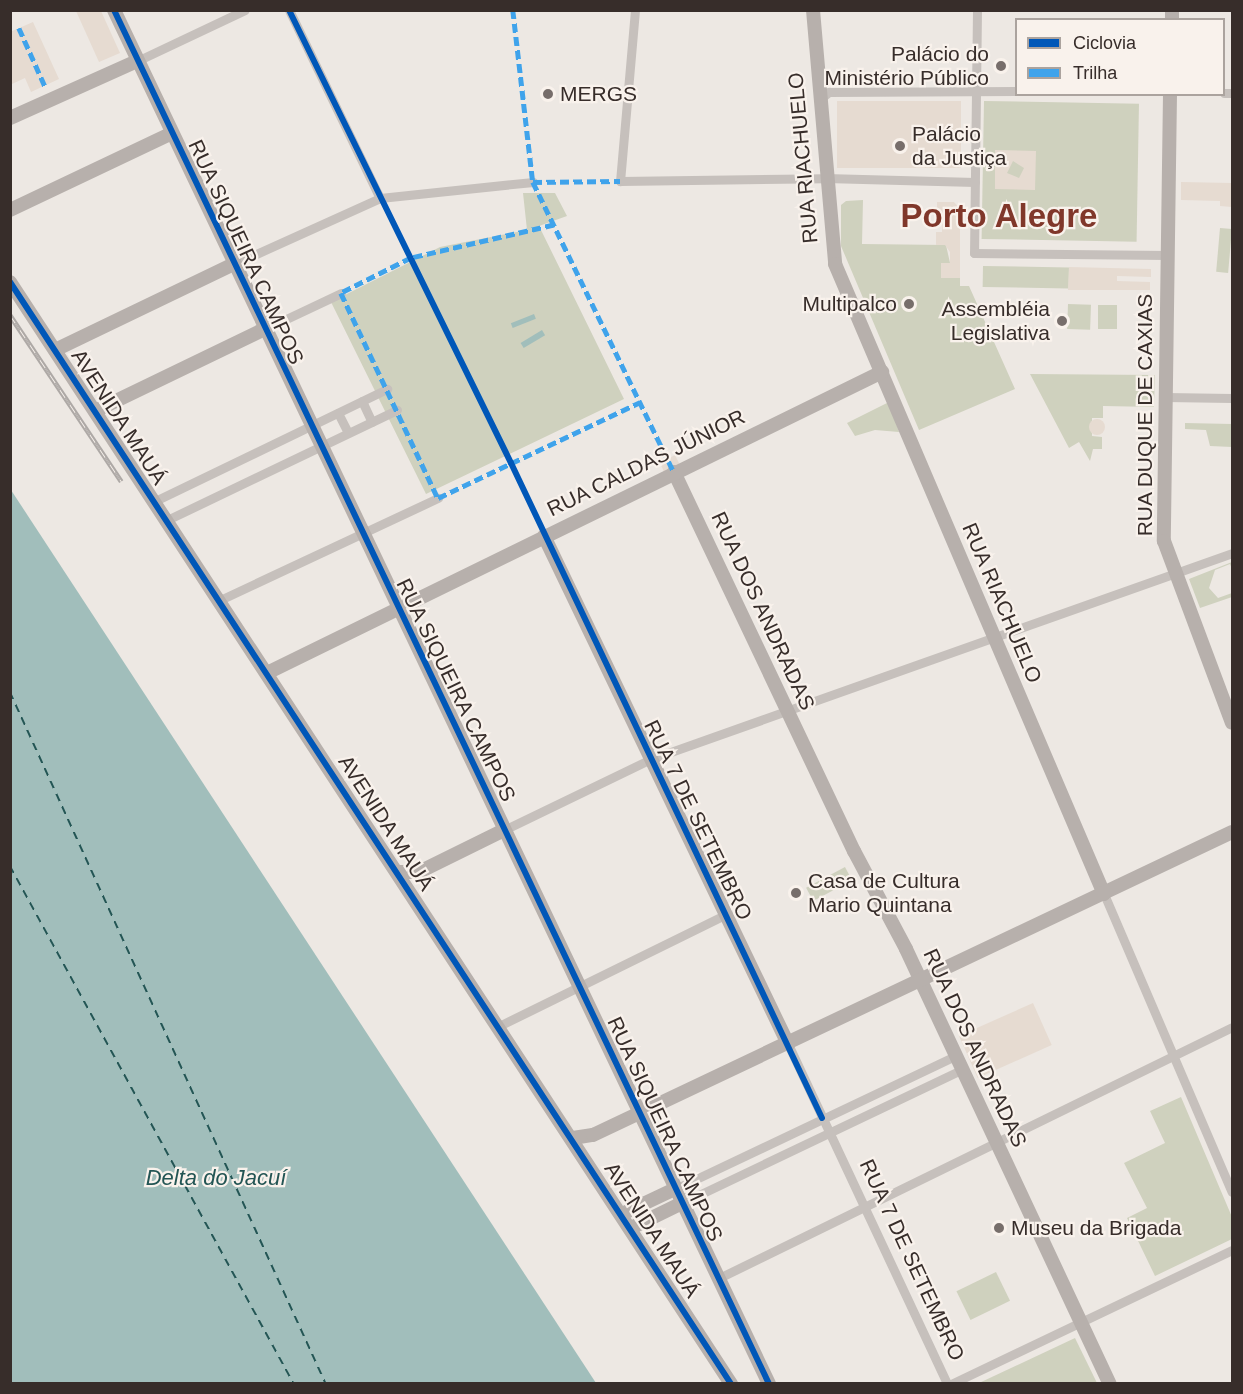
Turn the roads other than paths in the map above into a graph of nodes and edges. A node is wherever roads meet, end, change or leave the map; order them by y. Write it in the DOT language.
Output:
graph roads {
  1 [pos="114,10"];
  2 [pos="245,10"];
  3 [pos="289,10"];
  4 [pos="636,10"];
  5 [pos="813,10"];
  6 [pos="977,10"];
  7 [pos="137,61"];
  8 [pos="1015,90"];
  9 [pos="978,91"];
  10 [pos="1170,96"];
  11 [pos="819,100"];
  12 [pos="10,118"];
  13 [pos="172,133"];
  14 [pos="825,178"];
  15 [pos="533,182"];
  16 [pos="975,182"];
  17 [pos="380,198"];
  18 [pos="10,210"];
  19 [pos="1167,255"];
  20 [pos="234,264"];
  21 [pos="10,282"];
  22 [pos="341,293"];
  23 [pos="265,329"];
  24 [pos="55,350"];
  25 [pos="882,372"];
  26 [pos="387,389"];
  27 [pos="1165,397"];
  28 [pos="1233,398"];
  29 [pos="362,401"];
  30 [pos="397,410"];
  31 [pos="95,411"];
  32 [pos="338,413"];
  33 [pos="372,422"];
  34 [pos="311,426"];
  35 [pos="348,434"];
  36 [pos="321,447"];
  37 [pos="674,472"];
  38 [pos="438,498"];
  39 [pos="155,501"];
  40 [pos="167,520"];
  41 [pos="362,533"];
  42 [pos="544,536"];
  43 [pos="1233,553"];
  44 [pos="1174,574"];
  45 [pos="219,600"];
  46 [pos="398,608"];
  47 [pos="995,639"];
  48 [pos="267,673"];
  49 [pos="787,710"];
  50 [pos="1233,723"];
  51 [pos="651,759"];
  52 [pos="504,830"];
  53 [pos="1233,832"];
  54 [pos="399,872"];
  55 [pos="1104,894"];
  56 [pos="725,915"];
  57 [pos="918,981"];
  58 [pos="579,986"];
  59 [pos="498,1026"];
  60 [pos="1233,1027"];
  61 [pos="788,1044"];
  62 [pos="1174,1054"];
  63 [pos="955,1056"];
  64 [pos="961,1070"];
  65 [pos="888,1088"];
  66 [pos="894,1103"];
  67 [pos="639,1113"];
  68 [pos="822,1119"];
  69 [pos="828,1133"];
  70 [pos="573,1138"];
  71 [pos="996,1144"];
  72 [pos="759,1148"];
  73 [pos="766,1162"];
  74 [pos="728,1163"];
  75 [pos="735,1178"];
  76 [pos="675,1189"];
  77 [pos="1233,1192"];
  78 [pos="682,1203"];
  79 [pos="865,1208"];
  80 [pos="622,1214"];
  81 [pos="631,1228"];
  82 [pos="1233,1250"];
  83 [pos="717,1279"];
  84 [pos="1081,1323"];
  85 [pos="731,1383"];
  86 [pos="769,1383"];
  87 [pos="947,1383"];
  88 [pos="951,1383"];
  89 [pos="1110,1383"];
  1 -- 7 [label="street, RUA SIQUEIRA CAMPOS"];
  2 -- 7 [label="street"];
  3 -- 17 [label="street"];
  4 -- 14 [label="street"];
  5 -- 11 [label="street, RUA RIACHUELO"];
  6 -- 9 [label="street"];
  7 -- 12 [label="street"];
  7 -- 13 [label="street, RUA SIQUEIRA CAMPOS"];
  8 -- 9 [label="street"];
  9 -- 11 [label="street"];
  9 -- 16 [label="street"];
  10 -- 19 [label="street, RUA DUQUE DE CAXIAS"];
  11 -- 14 [label="street, RUA RIACHUELO"];
  13 -- 18 [label="street"];
  13 -- 20 [label="street, RUA SIQUEIRA CAMPOS"];
  14 -- 16 [label="street"];
  14 -- 25 [label="street, RUA RIACHUELO"];
  15 -- 17 [label="street"];
  16 -- 19 [label="street"];
  17 -- 20 [label="street"];
  19 -- 27 [label="street, RUA DUQUE DE CAXIAS"];
  20 -- 23 [label="street, RUA SIQUEIRA CAMPOS"];
  20 -- 24 [label="street"];
  21 -- 24 [label="street, AVENIDA MAUÁ"];
  22 -- 23 [label="street"];
  23 -- 31 [label="street"];
  23 -- 34 [label="street, RUA SIQUEIRA CAMPOS"];
  24 -- 31 [label="street, AVENIDA MAUÁ"];
  25 -- 37 [label="street, RUA CALDAS JÚNIOR"];
  25 -- 47 [label="street, RUA RIACHUELO"];
  26 -- 29 [label="street"];
  27 -- 28 [label="street"];
  27 -- 44 [label="street, RUA DUQUE DE CAXIAS"];
  29 -- 32 [label="street"];
  29 -- 33 [label="street"];
  30 -- 33 [label="street"];
  31 -- 39 [label="street, AVENIDA MAUÁ"];
  32 -- 34 [label="street"];
  32 -- 35 [label="street"];
  33 -- 35 [label="street"];
  34 -- 36 [label="street, RUA SIQUEIRA CAMPOS"];
  34 -- 39 [label="street"];
  35 -- 36 [label="street"];
  36 -- 40 [label="street"];
  36 -- 41 [label="street, RUA SIQUEIRA CAMPOS"];
  37 -- 42 [label="street, RUA CALDAS JÚNIOR"];
  37 -- 49 [label="street, RUA DOS ANDRADAS"];
  38 -- 41 [label="street"];
  39 -- 40 [label="street, AVENIDA MAUÁ"];
  40 -- 45 [label="street, AVENIDA MAUÁ"];
  41 -- 45 [label="street"];
  41 -- 46 [label="street, RUA SIQUEIRA CAMPOS"];
  42 -- 46 [label="street, RUA CALDAS JÚNIOR"];
  42 -- 51 [label="street, RUA 7 DE SETEMBRO"];
  43 -- 44 [label="street"];
  44 -- 47 [label="street"];
  44 -- 50 [label="street, RUA DUQUE DE CAXIAS"];
  45 -- 48 [label="street, AVENIDA MAUÁ"];
  46 -- 48 [label="street, RUA CALDAS JÚNIOR"];
  46 -- 52 [label="street, RUA SIQUEIRA CAMPOS"];
  47 -- 49 [label="street"];
  47 -- 55 [label="street, RUA RIACHUELO"];
  48 -- 54 [label="street, AVENIDA MAUÁ"];
  49 -- 51 [label="street"];
  49 -- 57 [label="street, RUA DOS ANDRADAS"];
  51 -- 52 [label="street"];
  51 -- 56 [label="street, RUA 7 DE SETEMBRO"];
  52 -- 54 [label="street"];
  52 -- 58 [label="street, RUA SIQUEIRA CAMPOS"];
  53 -- 55 [label="street"];
  54 -- 59 [label="street, AVENIDA MAUÁ"];
  55 -- 57 [label="street"];
  55 -- 62 [label="street, RUA RIACHUELO"];
  56 -- 58 [label="street"];
  56 -- 61 [label="street, RUA 7 DE SETEMBRO"];
  57 -- 61 [label="street"];
  57 -- 63 [label="street, RUA DOS ANDRADAS"];
  58 -- 59 [label="street"];
  58 -- 67 [label="street, RUA SIQUEIRA CAMPOS"];
  59 -- 70 [label="street, AVENIDA MAUÁ"];
  60 -- 62 [label="street"];
  61 -- 67 [label="street"];
  61 -- 68 [label="street, RUA 7 DE SETEMBRO"];
  62 -- 71 [label="street"];
  62 -- 77 [label="street, RUA RIACHUELO"];
  63 -- 64 [label="street, RUA DOS ANDRADAS"];
  63 -- 65 [label="street"];
  64 -- 66 [label="street"];
  64 -- 71 [label="street, RUA DOS ANDRADAS"];
  65 -- 66 [label="street"];
  65 -- 68 [label="street"];
  66 -- 69 [label="street"];
  67 -- 70 [label="street"];
  67 -- 76 [label="street, RUA SIQUEIRA CAMPOS"];
  68 -- 69 [label="street, RUA 7 DE SETEMBRO"];
  68 -- 72 [label="street"];
  69 -- 73 [label="street"];
  69 -- 79 [label="street, RUA 7 DE SETEMBRO"];
  70 -- 80 [label="street, AVENIDA MAUÁ"];
  71 -- 79 [label="street"];
  71 -- 84 [label="street, RUA DOS ANDRADAS"];
  72 -- 73 [label="street"];
  72 -- 74 [label="street"];
  73 -- 75 [label="street"];
  74 -- 75 [label="street"];
  74 -- 76 [label="street"];
  75 -- 78 [label="street"];
  76 -- 78 [label="street, RUA SIQUEIRA CAMPOS"];
  76 -- 80 [label="street"];
  78 -- 81 [label="street"];
  78 -- 83 [label="street, RUA SIQUEIRA CAMPOS"];
  79 -- 83 [label="street"];
  79 -- 87 [label="street, RUA 7 DE SETEMBRO"];
  80 -- 81 [label="street, AVENIDA MAUÁ"];
  81 -- 85 [label="street, AVENIDA MAUÁ"];
  82 -- 84 [label="street"];
  83 -- 86 [label="street, RUA SIQUEIRA CAMPOS"];
  84 -- 88 [label="street"];
  84 -- 89 [label="street, RUA DOS ANDRADAS"];
}
